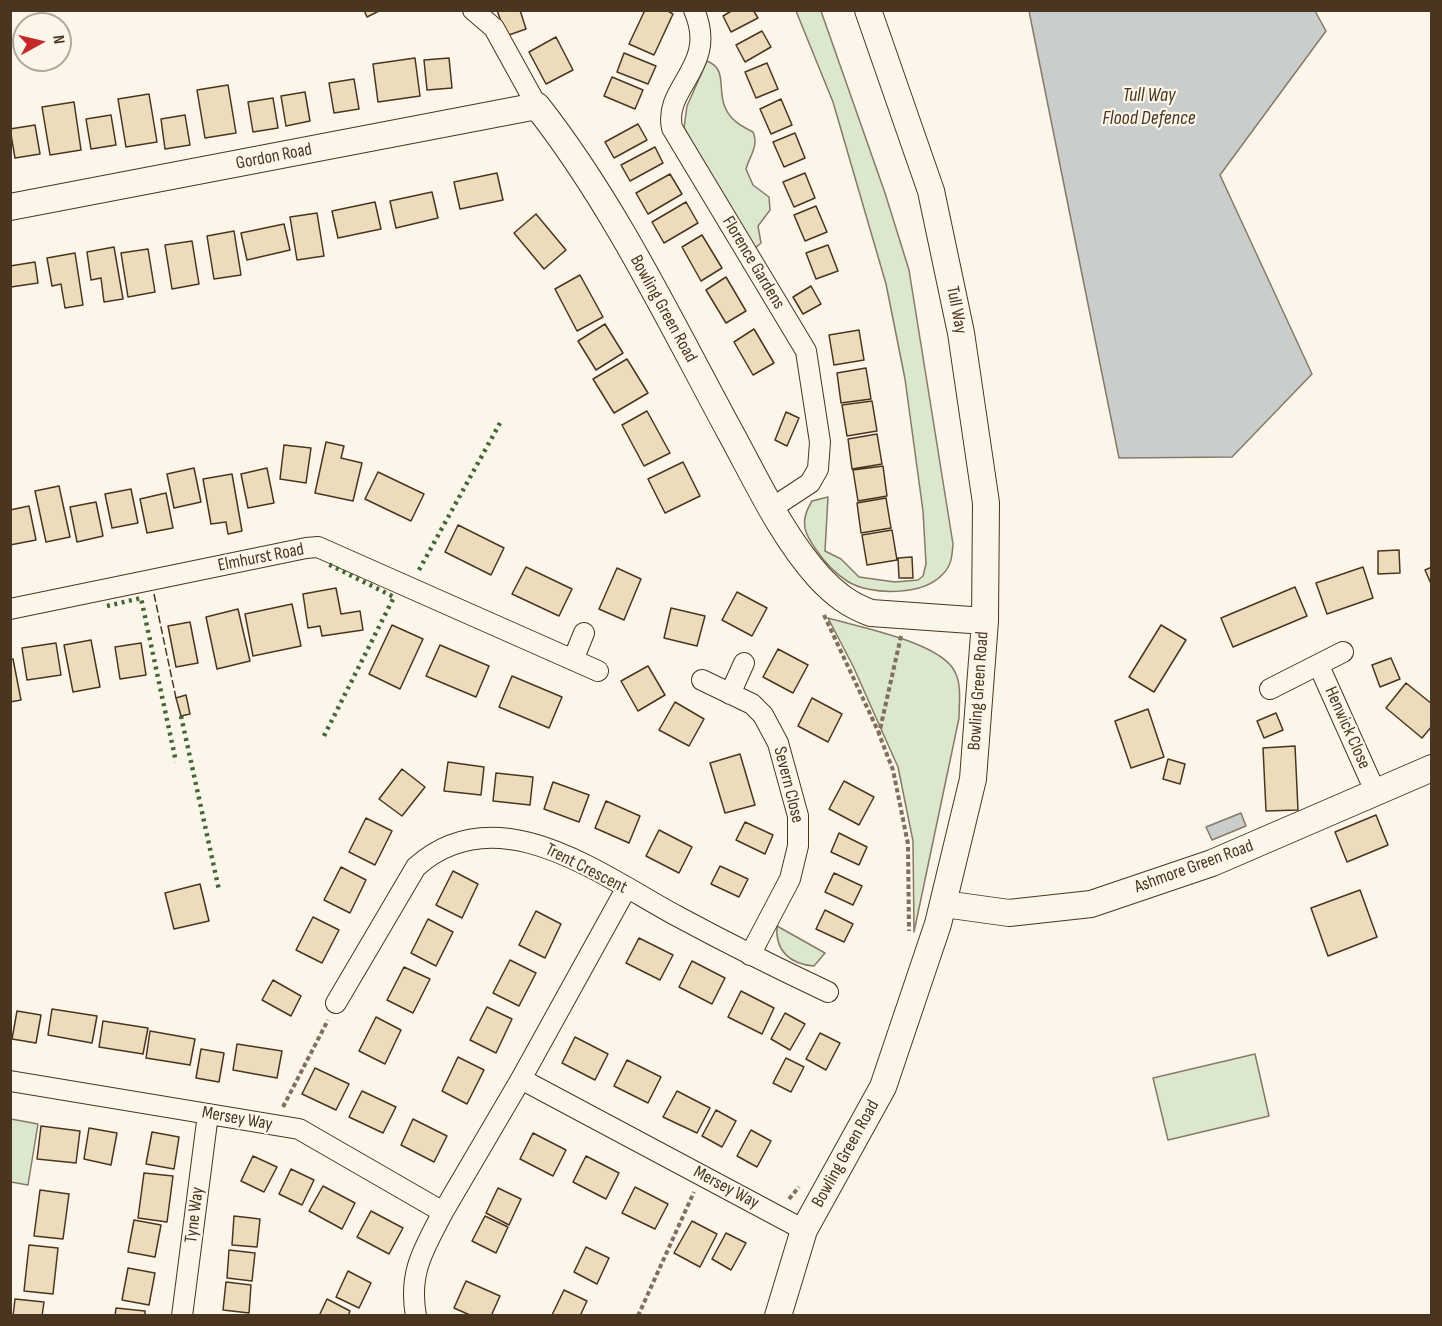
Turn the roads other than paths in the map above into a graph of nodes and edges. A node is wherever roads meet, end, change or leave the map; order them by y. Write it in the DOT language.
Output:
graph roads {
  1 [pos="473,10"];
  2 [pos="694,10"];
  3 [pos="868,10"];
  4 [pos="537,106"];
  5 [pos="10,207"];
  6 [pos="772,508"];
  7 [pos="10,609"];
  8 [pos="985,621"];
  9 [pos="584,633"];
  10 [pos="1343,652"];
  11 [pos="573,660"];
  12 [pos="744,663"];
  13 [pos="1319,666"];
  14 [pos="598,671"];
  15 [pos="702,680"];
  16 [pos="1270,689"];
  17 [pos="730,694"];
  18 [pos="1431,768"];
  19 [pos="1375,791"];
  20 [pos="626,889"];
  21 [pos="944,904"];
  22 [pos="750,955"];
  23 [pos="828,992"];
  24 [pos="336,1004"];
  25 [pos="521,1079"];
  26 [pos="10,1081"];
  27 [pos="208,1114"];
  28 [pos="443,1212"];
  29 [pos="804,1230"];
  30 [pos="182,1316"];
  31 [pos="416,1316"];
  32 [pos="778,1316"];
  1 -- 4 [label="street, Bowling Green Road"];
  2 -- 6 [label="street, Florence Gardens"];
  3 -- 8 [label="street, Tull Way"];
  4 -- 5 [label="street, Gordon Road"];
  4 -- 6 [label="street, Bowling Green Road"];
  6 -- 8 [label="street, Bowling Green Road"];
  7 -- 11 [label="street, Elmhurst Road"];
  8 -- 21 [label="street, Bowling Green Road"];
  9 -- 11 [label="street"];
  10 -- 13 [label="street"];
  11 -- 14 [label="street, Elmhurst Road"];
  12 -- 17 [label="street"];
  13 -- 16 [label="street"];
  13 -- 19 [label="street, Henwick Close"];
  15 -- 17 [label="street, Severn Close"];
  17 -- 22 [label="street, Severn Close"];
  18 -- 19 [label="street, Ashmore Green Road"];
  19 -- 21 [label="street, Ashmore Green Road"];
  20 -- 22 [label="street, Trent Crescent"];
  20 -- 24 [label="street, Trent Crescent"];
  20 -- 25 [label="street"];
  21 -- 29 [label="street, Bowling Green Road"];
  22 -- 23 [label="street, Trent Crescent"];
  25 -- 28 [label="street"];
  25 -- 29 [label="street, Mersey Way"];
  26 -- 27 [label="street, Mersey Way"];
  27 -- 28 [label="street, Mersey Way"];
  27 -- 30 [label="street, Tyne Way"];
  28 -- 31 [label="street"];
  29 -- 32 [label="street, Bowling Green Road"];
}
